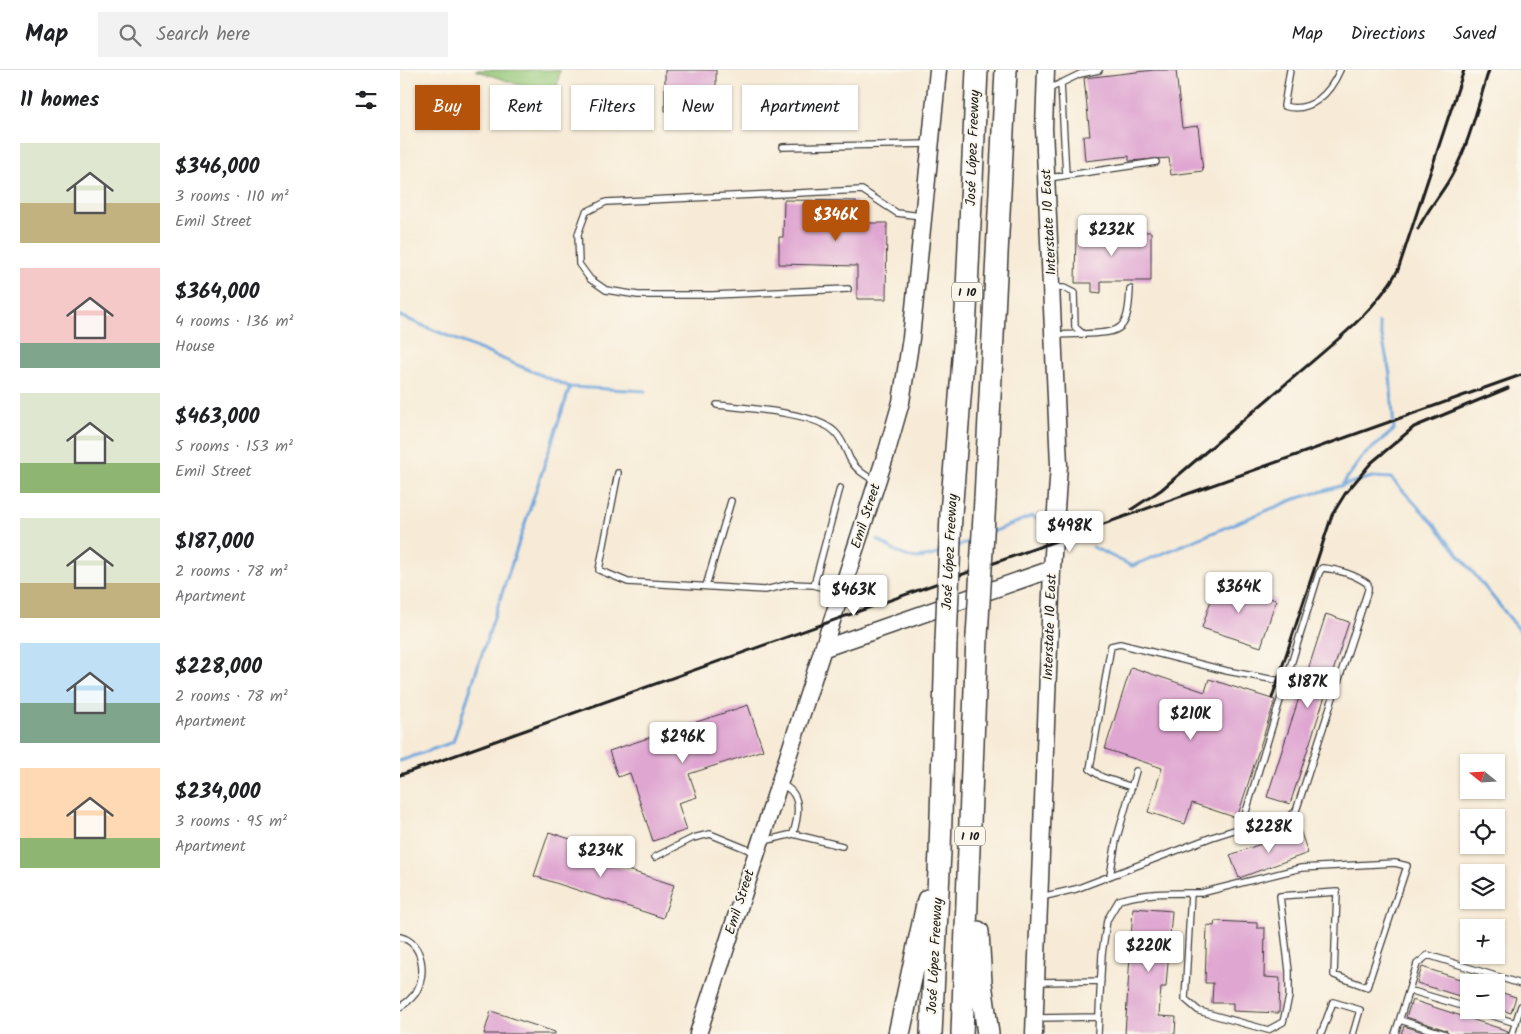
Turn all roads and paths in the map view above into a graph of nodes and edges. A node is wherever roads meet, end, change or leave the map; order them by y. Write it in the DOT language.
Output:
graph roads {
  1 [pos="938,70"];
  2 [pos="977,70"];
  3 [pos="1006,70"];
  4 [pos="1046,70"];
  5 [pos="1099,70"];
  6 [pos="1290,70"];
  7 [pos="1340,70"];
  8 [pos="1061,83"];
  9 [pos="1044,91"];
  10 [pos="931,144"];
  11 [pos="783,147"];
  12 [pos="1156,162"];
  13 [pos="1066,176"];
  14 [pos="1046,178"];
  15 [pos="923,216"];
  16 [pos="1052,288"];
  17 [pos="848,289"];
  18 [pos="1130,289"];
  19 [pos="1083,334"];
  20 [pos="1054,335"];
  21 [pos="717,405"];
  22 [pos="618,473"];
  23 [pos="877,483"];
  24 [pos="840,488"];
  25 [pos="731,501"];
  26 [pos="1052,569"];
  27 [pos="814,585"];
  28 [pos="706,586"];
  29 [pos="838,600"];
  30 [pos="861,637"];
  31 [pos="822,649"];
  32 [pos="1286,682"];
  33 [pos="1136,771"];
  34 [pos="778,784"];
  35 [pos="1132,787"];
  36 [pos="1241,828"];
  37 [pos="794,834"];
  38 [pos="842,846"];
  39 [pos="758,847"];
  40 [pos="940,851"];
  41 [pos="655,857"];
  42 [pos="969,859"];
  43 [pos="1110,876"];
  44 [pos="1191,893"];
  45 [pos="1039,897"];
  46 [pos="400,936"];
  47 [pos="1101,981"];
  48 [pos="1036,982"];
  49 [pos="1521,984"];
  50 [pos="1409,990"];
  51 [pos="1460,1005"];
  52 [pos="1521,1006"];
  53 [pos="400,1007"];
  54 [pos="1099,1017"];
  55 [pos="1503,1019"];
  56 [pos="1400,1020"];
  57 [pos="1516,1023"];
  58 [pos="1034,1026"];
  59 [pos="698,1034"];
  60 [pos="899,1034"];
  61 [pos="931,1034"];
  62 [pos="962,1034"];
  63 [pos="988,1034"];
  64 [pos="1098,1034"];
  65 [pos="1321,1034"];
  66 [pos="1353,1034"];
  67 [pos="1395,1034"];
  68 [pos="1445,1034"];
  69 [pos="1512,1034"];
  1 -- 10 [label="main road, Emil Street"];
  2 -- 40 [label="highway, José López Freeway / I 10, bridge"];
  3 -- 42 [label="highway, José López Freeway / I 10, bridge"];
  4 -- 9 [label="main road, Interstate 10 East"];
  5 -- 8 [label="lane"];
  6 -- 7 [label="lane"];
  8 -- 9 [label="lane"];
  8 -- 13 [label="lane"];
  9 -- 14 [label="main road, Interstate 10 East"];
  10 -- 11 [label="lane"];
  10 -- 15 [label="main road, Emil Street"];
  12 -- 13 [label="lane"];
  13 -- 14 [label="lane"];
  14 -- 16 [label="main road, Interstate 10 East"];
  15 -- 17 [label="lane"];
  15 -- 23 [label="main road, Emil Street"];
  16 -- 19 [label="lane"];
  16 -- 20 [label="main road, Interstate 10 East"];
  18 -- 19 [label="lane"];
  19 -- 20 [label="lane"];
  20 -- 26 [label="main road, Interstate 10 East"];
  21 -- 23 [label="lane"];
  22 -- 28 [label="lane"];
  23 -- 29 [label="main road, Emil Street"];
  24 -- 27 [label="lane"];
  25 -- 28 [label="lane"];
  26 -- 30 [label="main road"];
  26 -- 45 [label="main road, Interstate 10 East"];
  27 -- 28 [label="lane"];
  27 -- 29 [label="lane"];
  29 -- 30 [label="main road"];
  29 -- 31 [label="main road, Emil Street"];
  30 -- 31 [label="main road"];
  31 -- 34 [label="main road, Emil Street"];
  32 -- 35 [label="lane"];
  32 -- 36 [label="lane"];
  32 -- 36 [label="lane"];
  33 -- 35 [label="lane"];
  34 -- 37 [label="lane"];
  34 -- 39 [label="main road, Emil Street"];
  35 -- 43 [label="lane"];
  36 -- 43 [label="lane"];
  37 -- 38 [label="lane"];
  37 -- 39 [label="lane"];
  39 -- 41 [label="lane"];
  39 -- 59 [label="main road, Emil Street"];
  40 -- 60 [label="highway"];
  40 -- 61 [label="highway, José López Freeway / I 10"];
  42 -- 62 [label="highway, José López Freeway / I 10"];
  42 -- 63 [label="highway"];
  43 -- 45 [label="lane"];
  44 -- 44 [label="lane"];
  44 -- 47 [label="lane"];
  45 -- 48 [label="main road, Interstate 10 East"];
  46 -- 53 [label="lane"];
  47 -- 48 [label="lane"];
  47 -- 54 [label="lane"];
  48 -- 58 [label="main road, Interstate 10 East"];
  49 -- 50 [label="lane"];
  50 -- 51 [label="lane"];
  50 -- 56 [label="lane"];
  52 -- 57 [label="lane"];
  54 -- 58 [label="lane"];
  54 -- 64 [label="lane"];
  55 -- 57 [label="lane"];
  56 -- 67 [label="lane"];
  56 -- 68 [label="lane"];
  57 -- 69 [label="lane"];
  65 -- 66 [label="lane"];
}
